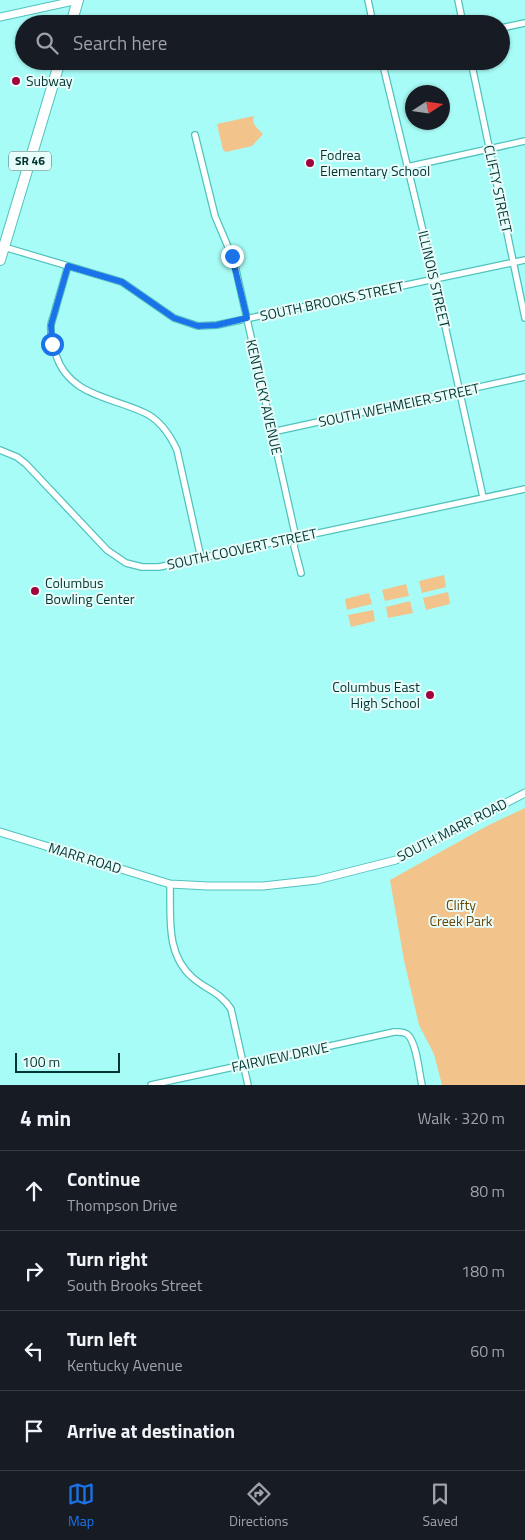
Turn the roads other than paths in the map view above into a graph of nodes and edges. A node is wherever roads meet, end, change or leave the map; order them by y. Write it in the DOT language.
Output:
graph roads {
  1 [pos="78,0"];
  2 [pos="368,0"];
  3 [pos="458,0"];
  4 [pos="74,15"];
  5 [pos="372,15"];
  6 [pos="462,15"];
  7 [pos="0,17"];
  8 [pos="525,23"];
  9 [pos="510,26"];
  10 [pos="57,70"];
  11 [pos="384,70"];
  12 [pos="473,70"];
  13 [pos="195,135"];
  14 [pos="525,141"];
  15 [pos="489,149"];
  16 [pos="407,167"];
  17 [pos="4,248"];
  18 [pos="0,260"];
  19 [pos="525,260"];
  20 [pos="514,262"];
  21 [pos="68,266"];
  22 [pos="435,279"];
  23 [pos="247,318"];
  24 [pos="525,318"];
  25 [pos="525,377"];
  26 [pos="459,392"];
  27 [pos="272,432"];
  28 [pos="0,450"];
  29 [pos="525,489"];
  30 [pos="483,498"];
  31 [pos="296,538"];
  32 [pos="201,558"];
  33 [pos="301,573"];
  34 [pos="525,793"];
  35 [pos="0,832"];
  36 [pos="170,884"];
  37 [pos="243,1065"];
  38 [pos="151,1085"];
  39 [pos="248,1085"];
  40 [pos="422,1085"];
  1 -- 4 [label="highway"];
  1 -- 7 [label="street"];
  2 -- 5 [label="street"];
  3 -- 6 [label="street"];
  8 -- 9 [label="street"];
  10 -- 17 [label="highway, SR 46"];
  11 -- 16 [label="street, ILLINOIS STREET"];
  12 -- 15 [label="street, CLIFTY STREET"];
  13 -- 23 [label="street, KENTUCKY AVENUE"];
  14 -- 15 [label="street"];
  15 -- 16 [label="street"];
  15 -- 20 [label="street, CLIFTY STREET"];
  16 -- 22 [label="street, ILLINOIS STREET"];
  17 -- 18 [label="highway, SR 46"];
  17 -- 21 [label="street, SOUTH BROOKS STREET"];
  19 -- 20 [label="street, SOUTH BROOKS STREET"];
  20 -- 22 [label="street, SOUTH BROOKS STREET"];
  20 -- 24 [label="street, CLIFTY STREET"];
  21 -- 23 [label="street, SOUTH BROOKS STREET"];
  21 -- 32 [label="street"];
  22 -- 23 [label="street, SOUTH BROOKS STREET"];
  22 -- 26 [label="street, ILLINOIS STREET"];
  23 -- 27 [label="street, KENTUCKY AVENUE"];
  25 -- 26 [label="street, SOUTH WEHMEIER STREET"];
  26 -- 27 [label="street, SOUTH WEHMEIER STREET"];
  26 -- 30 [label="street, ILLINOIS STREET"];
  27 -- 31 [label="street, KENTUCKY AVENUE"];
  28 -- 32 [label="street, SOUTH COOVERT STREET"];
  29 -- 30 [label="street, SOUTH COOVERT STREET"];
  30 -- 31 [label="street, SOUTH COOVERT STREET"];
  31 -- 32 [label="street, SOUTH COOVERT STREET"];
  31 -- 33 [label="street, KENTUCKY AVENUE"];
  34 -- 36 [label="street, SOUTH MARR ROAD"];
  35 -- 36 [label="street, MARR ROAD"];
  36 -- 37 [label="street"];
  37 -- 38 [label="street, FAIRVIEW DRIVE"];
  37 -- 39 [label="street"];
  37 -- 40 [label="street, FAIRVIEW DRIVE"];
}
